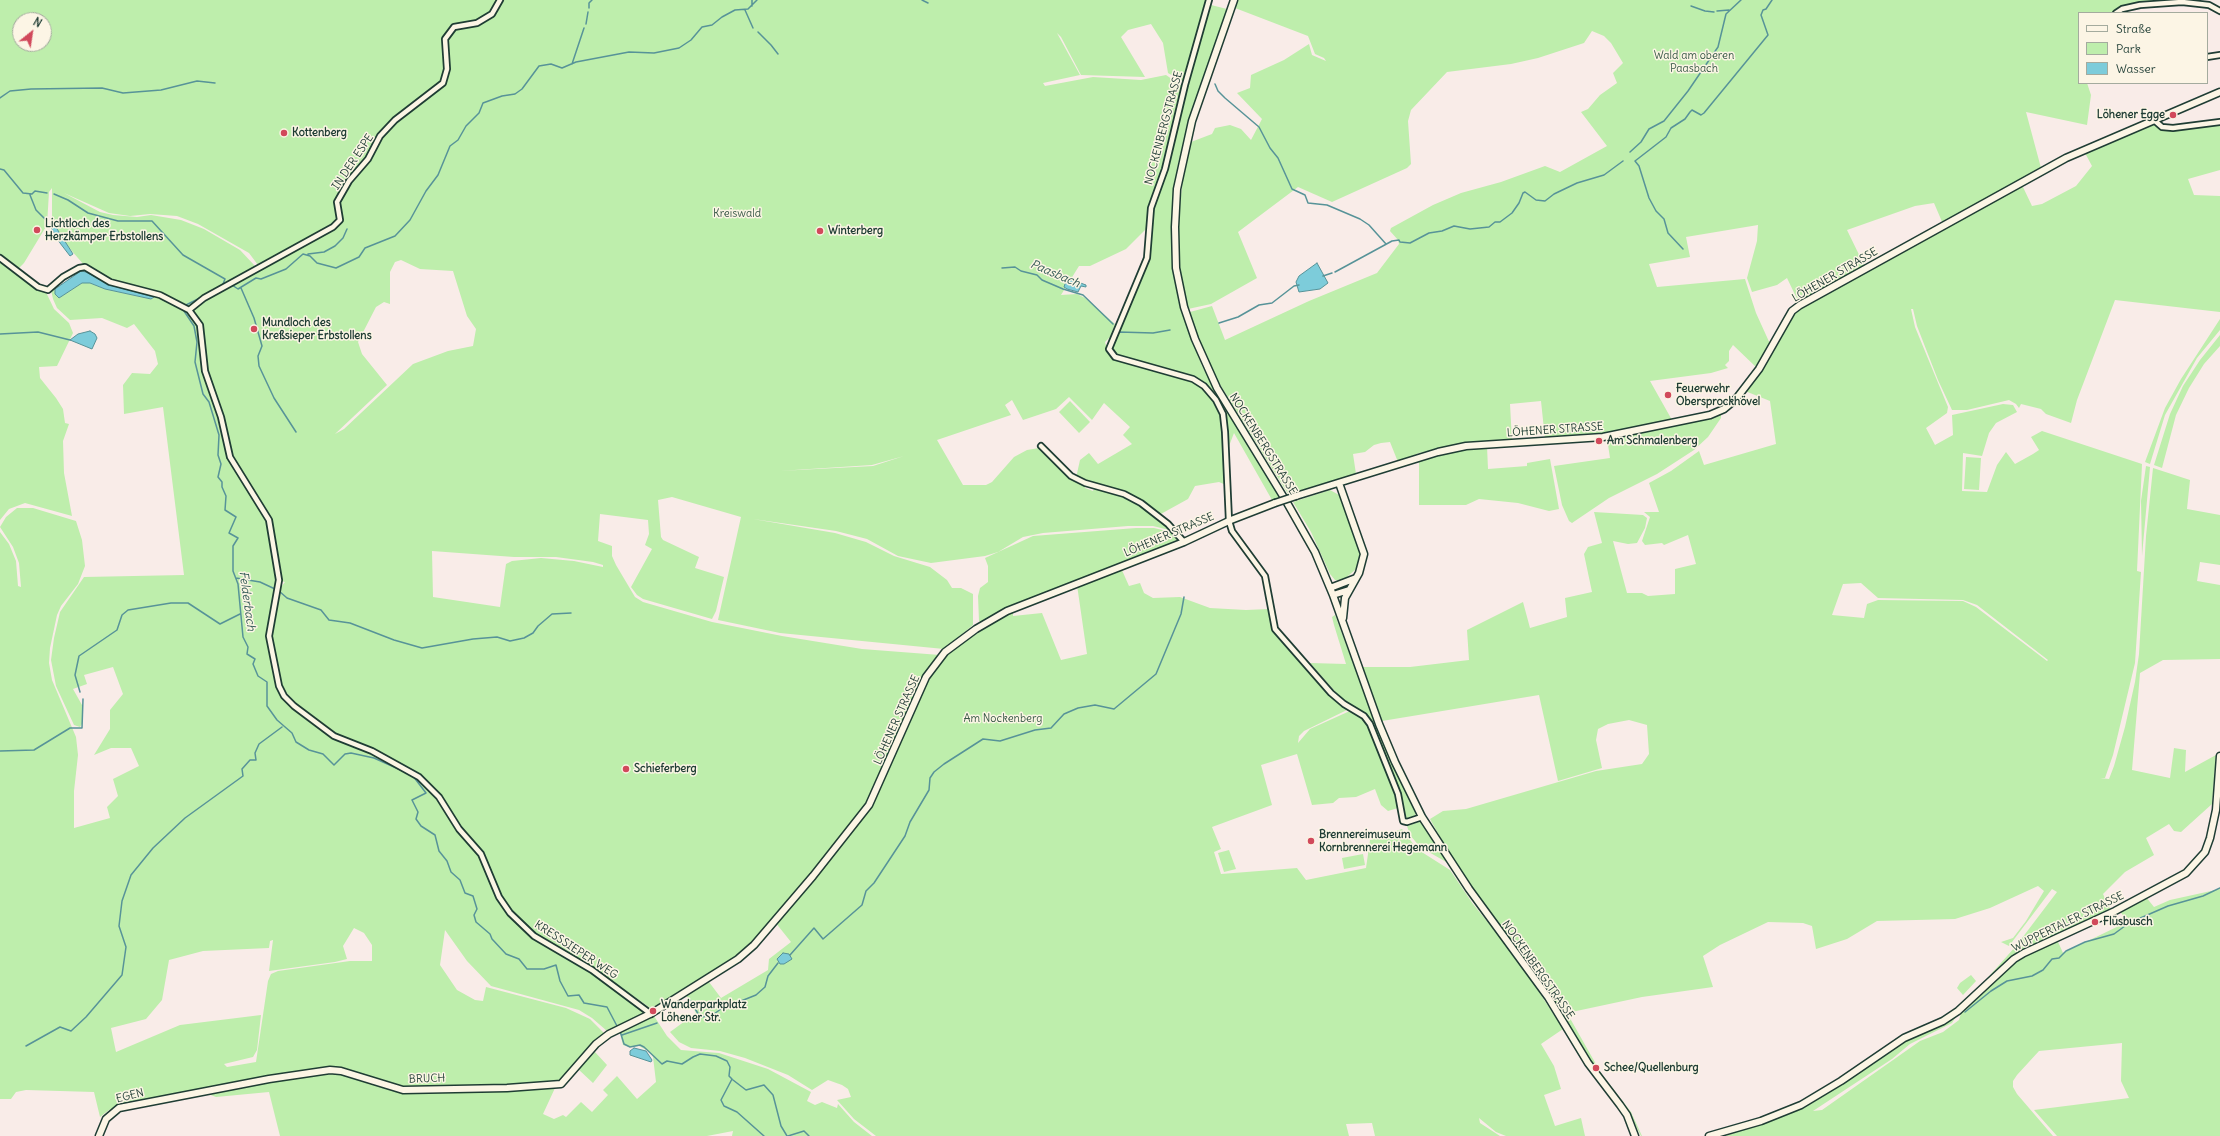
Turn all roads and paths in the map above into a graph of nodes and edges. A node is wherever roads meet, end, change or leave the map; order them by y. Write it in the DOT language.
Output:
graph roads {
  1 [pos="500,0"];
  2 [pos="1209,0"];
  3 [pos="1234,0"];
  4 [pos="2220,11"];
  5 [pos="2118,12"];
  6 [pos="2220,55"];
  7 [pos="2208,57"];
  8 [pos="2220,92"];
  9 [pos="2154,120"];
  10 [pos="2220,122"];
  11 [pos="0,258"];
  12 [pos="189,310"];
  13 [pos="1041,446"];
  14 [pos="1339,483"];
  15 [pos="1229,521"];
  16 [pos="1184,542"];
  17 [pos="1356,578"];
  18 [pos="1330,588"];
  19 [pos="1349,590"];
  20 [pos="1333,595"];
  21 [pos="1343,622"];
  22 [pos="2220,756"];
  23 [pos="1422,817"];
  24 [pos="652,1014"];
  25 [pos="157,1100"];
  26 [pos="99,1136"];
  27 [pos="1635,1136"];
  28 [pos="1709,1136"];
  1 -- 12 [label="street, IN DER ESPE"];
  2 -- 15 [label="street, NOCKENBERGSTRASSE"];
  3 -- 18 [label="street, NOCKENBERGSTRASSE"];
  4 -- 5 [label="street"];
  6 -- 7 [label="street"];
  8 -- 9 [label="street, LÖHENER STRASSE"];
  9 -- 10 [label="street"];
  9 -- 14 [label="street, LÖHENER STRASSE"];
  11 -- 12 [label="street"];
  12 -- 24 [label="street, KRESSSIEPER WEG"];
  13 -- 16 [label="street"];
  14 -- 15 [label="street, LÖHENER STRASSE, bridge"];
  14 -- 17 [label="street"];
  15 -- 16 [label="street, LÖHENER STRASSE"];
  15 -- 23 [label="street, NOCKENBERGSTRASSE"];
  16 -- 24 [label="street, LÖHENER STRASSE"];
  17 -- 18 [label="street"];
  17 -- 19 [label="street"];
  18 -- 20 [label="street, NOCKENBERGSTRASSE"];
  19 -- 20 [label="street"];
  19 -- 21 [label="street"];
  20 -- 21 [label="street, NOCKENBERGSTRASSE"];
  21 -- 23 [label="street, NOCKENBERGSTRASSE"];
  22 -- 28 [label="street, WUPPERTALER STRASSE"];
  23 -- 27 [label="street, NOCKENBERGSTRASSE"];
  24 -- 25 [label="street, BRUCH"];
  25 -- 26 [label="street, EGEN"];
}
